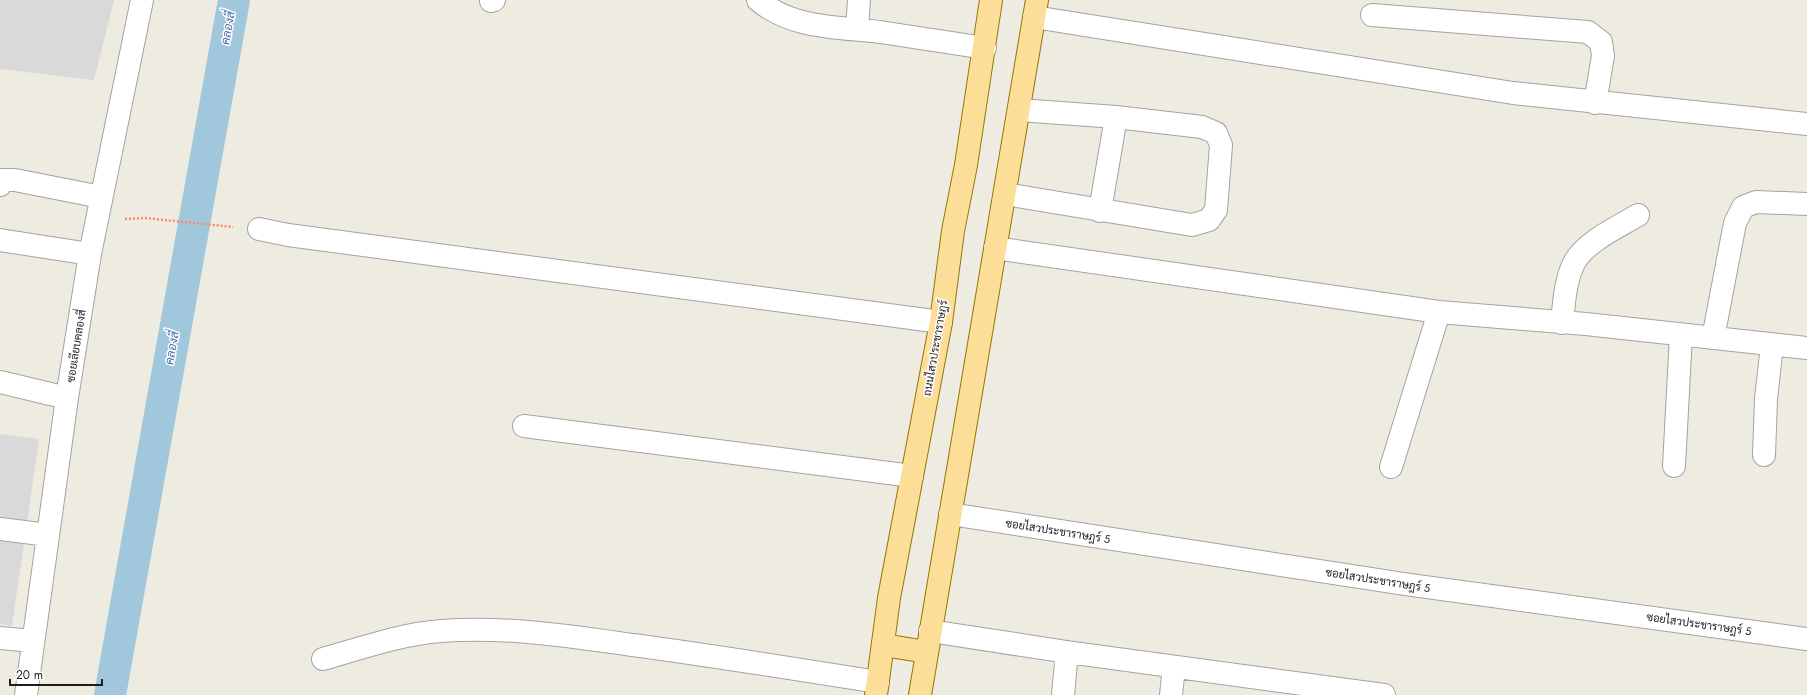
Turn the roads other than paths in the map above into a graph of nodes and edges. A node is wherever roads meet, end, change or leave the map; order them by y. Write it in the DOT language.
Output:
graph roads {
  1 [pos="142,0"];
  2 [pos="758,0"];
  3 [pos="859,0"];
  4 [pos="992,0"];
  5 [pos="1036,8"];
  6 [pos="1372,15"];
  7 [pos="857,29"];
  8 [pos="985,48"];
  9 [pos="1595,103"];
  10 [pos="1019,110"];
  11 [pos="1116,117"];
  12 [pos="1807,124"];
  13 [pos="0,184"];
  14 [pos="1005,194"];
  15 [pos="101,197"];
  16 [pos="1807,204"];
  17 [pos="1100,211"];
  18 [pos="1638,215"];
  19 [pos="259,229"];
  20 [pos="0,240"];
  21 [pos="995,248"];
  22 [pos="90,254"];
  23 [pos="1439,312"];
  24 [pos="941,322"];
  25 [pos="1562,323"];
  26 [pos="1681,335"];
  27 [pos="1714,338"];
  28 [pos="1772,345"];
  29 [pos="1807,348"];
  30 [pos="0,382"];
  31 [pos="68,398"];
  32 [pos="524,426"];
  33 [pos="1764,455"];
  34 [pos="1674,466"];
  35 [pos="1391,467"];
  36 [pos="912,476"];
  37 [pos="950,514"];
  38 [pos="0,529"];
  39 [pos="48,535"];
  40 [pos="930,631"];
  41 [pos="0,638"];
  42 [pos="1807,639"];
  43 [pos="32,642"];
  44 [pos="883,645"];
  45 [pos="927,652"];
  46 [pos="1067,652"];
  47 [pos="323,658"];
  48 [pos="1174,667"];
  49 [pos="877,689"];
  50 [pos="26,695"];
  51 [pos="920,695"];
  52 [pos="1063,695"];
  53 [pos="1171,695"];
  54 [pos="1384,695"];
  1 -- 15 [label="street, ซอยเลียบคลองสี่"];
  2 -- 7 [label="street"];
  3 -- 7 [label="street"];
  4 -- 8 [label="main road, ถนนไสวประชาราษฎร์"];
  5 -- 9 [label="street"];
  5 -- 10 [label="main road"];
  6 -- 9 [label="street"];
  7 -- 8 [label="street"];
  8 -- 24 [label="main road, ถนนไสวประชาราษฎร์"];
  9 -- 12 [label="street"];
  10 -- 11 [label="street"];
  10 -- 14 [label="main road"];
  11 -- 17 [label="street"];
  11 -- 17 [label="street"];
  13 -- 15 [label="street"];
  14 -- 17 [label="street"];
  14 -- 21 [label="main road"];
  15 -- 22 [label="street, ซอยเลียบคลองสี่"];
  16 -- 27 [label="street"];
  18 -- 25 [label="street"];
  19 -- 24 [label="street"];
  20 -- 22 [label="street"];
  21 -- 23 [label="street"];
  21 -- 37 [label="main road"];
  22 -- 31 [label="street, ซอยเลียบคลองสี่"];
  23 -- 25 [label="street"];
  23 -- 35 [label="street"];
  24 -- 36 [label="main road, ถนนไสวประชาราษฎร์"];
  25 -- 26 [label="street"];
  26 -- 27 [label="street"];
  26 -- 34 [label="street"];
  27 -- 28 [label="street"];
  28 -- 29 [label="street"];
  28 -- 33 [label="street"];
  30 -- 31 [label="street"];
  31 -- 39 [label="street, ซอยเลียบคลองสี่"];
  32 -- 36 [label="street"];
  36 -- 44 [label="main road, ถนนไสวประชาราษฎร์"];
  37 -- 40 [label="main road"];
  37 -- 42 [label="street, ซอยไสวประชาราษฎร์ 5"];
  38 -- 39 [label="street"];
  39 -- 43 [label="street, ซอยเลียบคลองสี่"];
  40 -- 45 [label="main road"];
  40 -- 46 [label="street"];
  41 -- 43 [label="street"];
  43 -- 50 [label="street, ซอยเลียบคลองสี่"];
  44 -- 45 [label="main road"];
  44 -- 49 [label="main road, ถนนไสวประชาราษฎร์"];
  45 -- 51 [label="main road"];
  46 -- 48 [label="street"];
  46 -- 52 [label="street"];
  47 -- 49 [label="street"];
  48 -- 53 [label="street"];
  48 -- 54 [label="street"];
}
